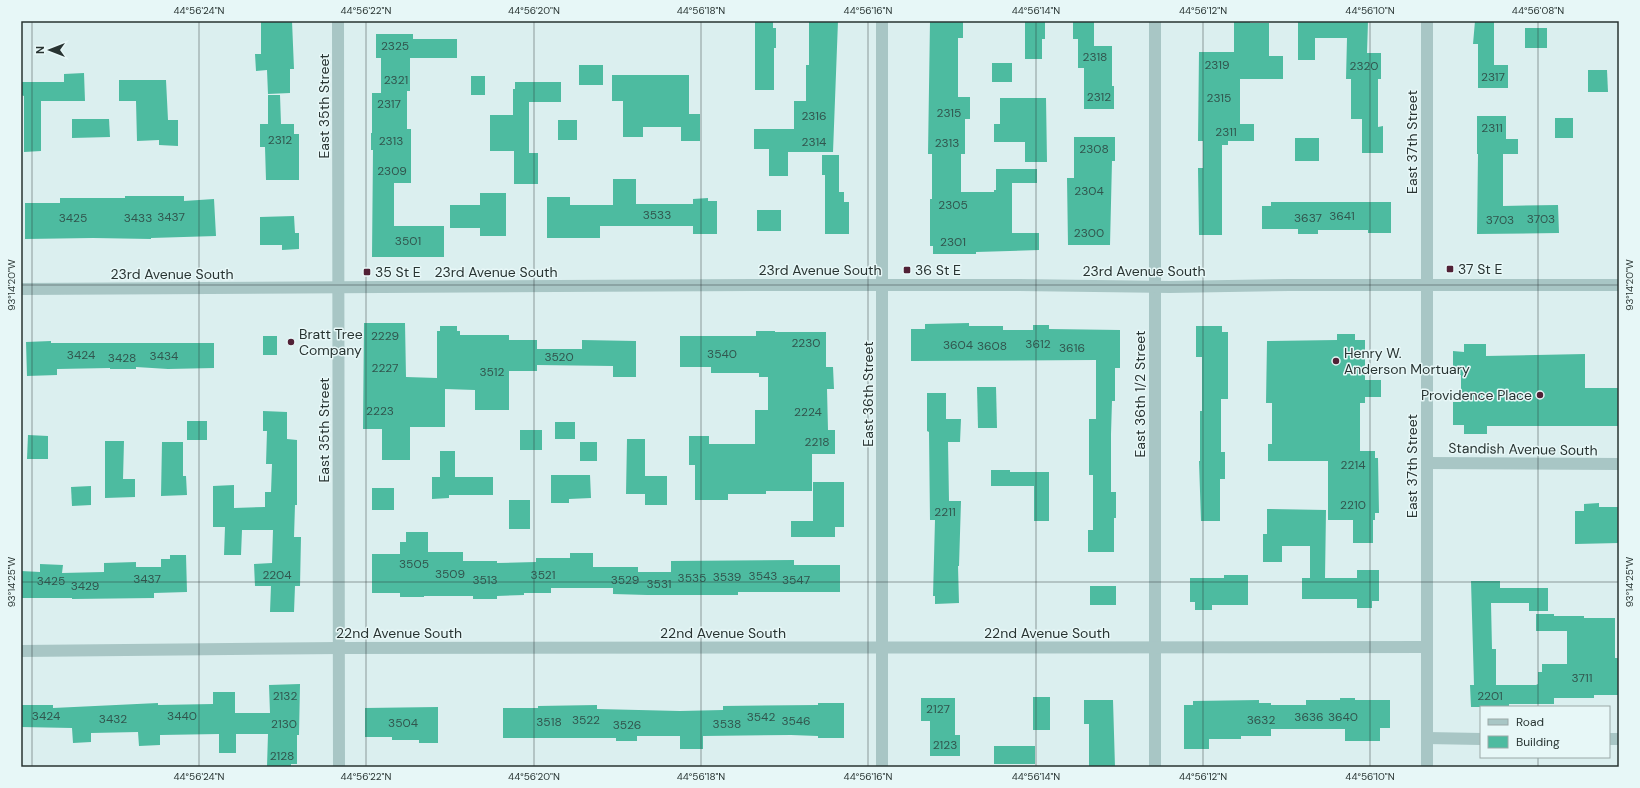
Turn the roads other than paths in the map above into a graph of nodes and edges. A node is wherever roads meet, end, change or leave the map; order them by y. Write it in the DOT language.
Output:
graph roads {
  1 [pos="338,21"];
  2 [pos="882,21"];
  3 [pos="1155,21"];
  4 [pos="1427,21"];
  5 [pos="883,285"];
  6 [pos="1427,285"];
  7 [pos="1619,285"];
  8 [pos="1155,287"];
  9 [pos="339,288"];
  10 [pos="21,290"];
  11 [pos="1427,462"];
  12 [pos="1619,464"];
  13 [pos="1426,647"];
  14 [pos="339,648"];
  15 [pos="882,648"];
  16 [pos="1156,648"];
  17 [pos="21,651"];
  18 [pos="1427,738"];
  19 [pos="1480,739"];
  20 [pos="339,767"];
  21 [pos="882,767"];
  22 [pos="1155,767"];
  23 [pos="1427,767"];
  1 -- 9 [label="street, East 35th Street"];
  2 -- 5 [label="street, East 36th Street"];
  3 -- 8 [label="street, East 36th 1/2 Street"];
  4 -- 6 [label="street, East 37th Street"];
  5 -- 8 [label="street, 23rd Avenue South"];
  5 -- 9 [label="street, 23rd Avenue South"];
  5 -- 15 [label="street, East 36th Street"];
  6 -- 7 [label="street, 23rd Avenue South"];
  6 -- 8 [label="street, 23rd Avenue South"];
  6 -- 11 [label="street, East 37th Street"];
  8 -- 16 [label="street, East 36th 1/2 Street"];
  9 -- 10 [label="street, 23rd Avenue South"];
  9 -- 14 [label="street, East 35th Street"];
  11 -- 12 [label="street, Standish Avenue South"];
  11 -- 13 [label="street, East 37th Street"];
  13 -- 16 [label="street, 22nd Avenue South"];
  13 -- 18 [label="street, East 37th Street"];
  14 -- 15 [label="street, 22nd Avenue South"];
  14 -- 17 [label="street, 22nd Avenue South"];
  14 -- 20 [label="street, East 35th Street"];
  15 -- 16 [label="street, 22nd Avenue South"];
  15 -- 21 [label="street, East 36th Street"];
  16 -- 22 [label="street, East 36th 1/2 Street"];
  18 -- 19 [label="street"];
  18 -- 23 [label="street, East 37th Street"];
}
